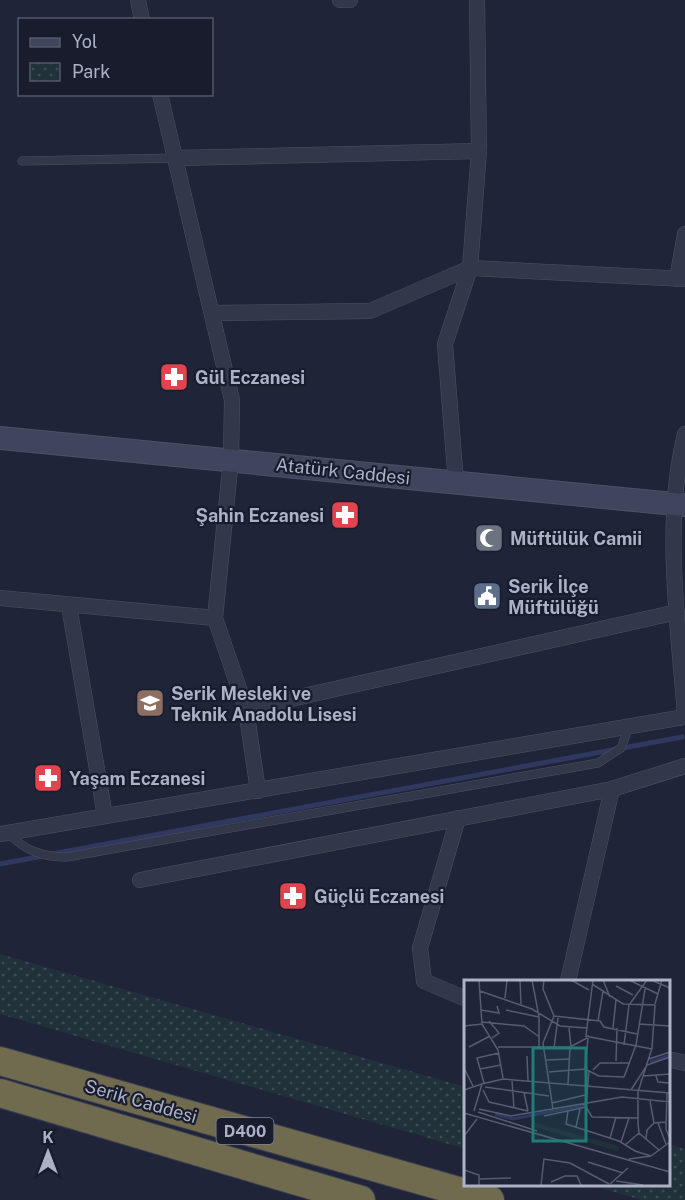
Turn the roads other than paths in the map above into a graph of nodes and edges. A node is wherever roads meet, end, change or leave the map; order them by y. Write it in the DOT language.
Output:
graph roads {
  1 [pos="138,0"];
  2 [pos="340,0"];
  3 [pos="349,0"];
  4 [pos="477,0"];
  5 [pos="142,18"];
  6 [pos="160,96"];
  7 [pos="479,151"];
  8 [pos="175,158"];
  9 [pos="22,161"];
  10 [pos="685,234"];
  11 [pos="470,268"];
  12 [pos="681,279"];
  13 [pos="213,313"];
  14 [pos="685,434"];
  15 [pos="0,438"];
  16 [pos="231,459"];
  17 [pos="456,483"];
  18 [pos="680,505"];
  19 [pos="0,598"];
  20 [pos="69,606"];
  21 [pos="677,612"];
  22 [pos="215,618"];
  23 [pos="246,709"];
  24 [pos="685,715"];
  25 [pos="629,727"];
  26 [pos="685,766"];
  27 [pos="612,789"];
  28 [pos="258,791"];
  29 [pos="105,816"];
  30 [pos="458,818"];
  31 [pos="4,833"];
  32 [pos="140,880"];
  33 [pos="568,980"];
  34 [pos="464,998"];
  35 [pos="0,1047"];
  36 [pos="670,1059"];
  37 [pos="0,1061"];
  38 [pos="685,1064"];
  39 [pos="56,1077"];
  40 [pos="0,1094"];
  41 [pos="0,1108"];
  42 [pos="49,1108"];
  43 [pos="361,1200"];
  44 [pos="490,1200"];
  1 -- 5 [label="street"];
  2 -- 3 [label="street"];
  4 -- 7 [label="street"];
  6 -- 8 [label="street"];
  7 -- 8 [label="street"];
  7 -- 11 [label="street"];
  8 -- 9 [label="lane"];
  8 -- 13 [label="street"];
  10 -- 12 [label="street"];
  11 -- 12 [label="street"];
  11 -- 13 [label="street"];
  11 -- 17 [label="street"];
  13 -- 16 [label="street"];
  14 -- 18 [label="street"];
  15 -- 16 [label="main road, Atatürk Caddesi"];
  16 -- 17 [label="main road, Atatürk Caddesi"];
  16 -- 22 [label="street"];
  17 -- 18 [label="main road, Atatürk Caddesi"];
  18 -- 21 [label="street"];
  19 -- 20 [label="street"];
  20 -- 22 [label="street"];
  20 -- 29 [label="street"];
  21 -- 23 [label="street"];
  21 -- 24 [label="street"];
  22 -- 23 [label="street"];
  23 -- 28 [label="street"];
  24 -- 25 [label="street"];
  25 -- 28 [label="street"];
  25 -- 31 [label="lane"];
  26 -- 27 [label="street"];
  27 -- 30 [label="street"];
  27 -- 33 [label="street"];
  28 -- 29 [label="street"];
  29 -- 31 [label="street"];
  30 -- 32 [label="street"];
  30 -- 34 [label="street"];
  35 -- 39 [label="highway"];
  36 -- 38 [label="street"];
  37 -- 39 [label="highway, Serik Caddesi / D400"];
  39 -- 44 [label="highway, Serik Caddesi / D400"];
  40 -- 42 [label="highway, Serik Caddesi / D400"];
  41 -- 42 [label="highway"];
  42 -- 43 [label="highway, Serik Caddesi / D400"];
}
